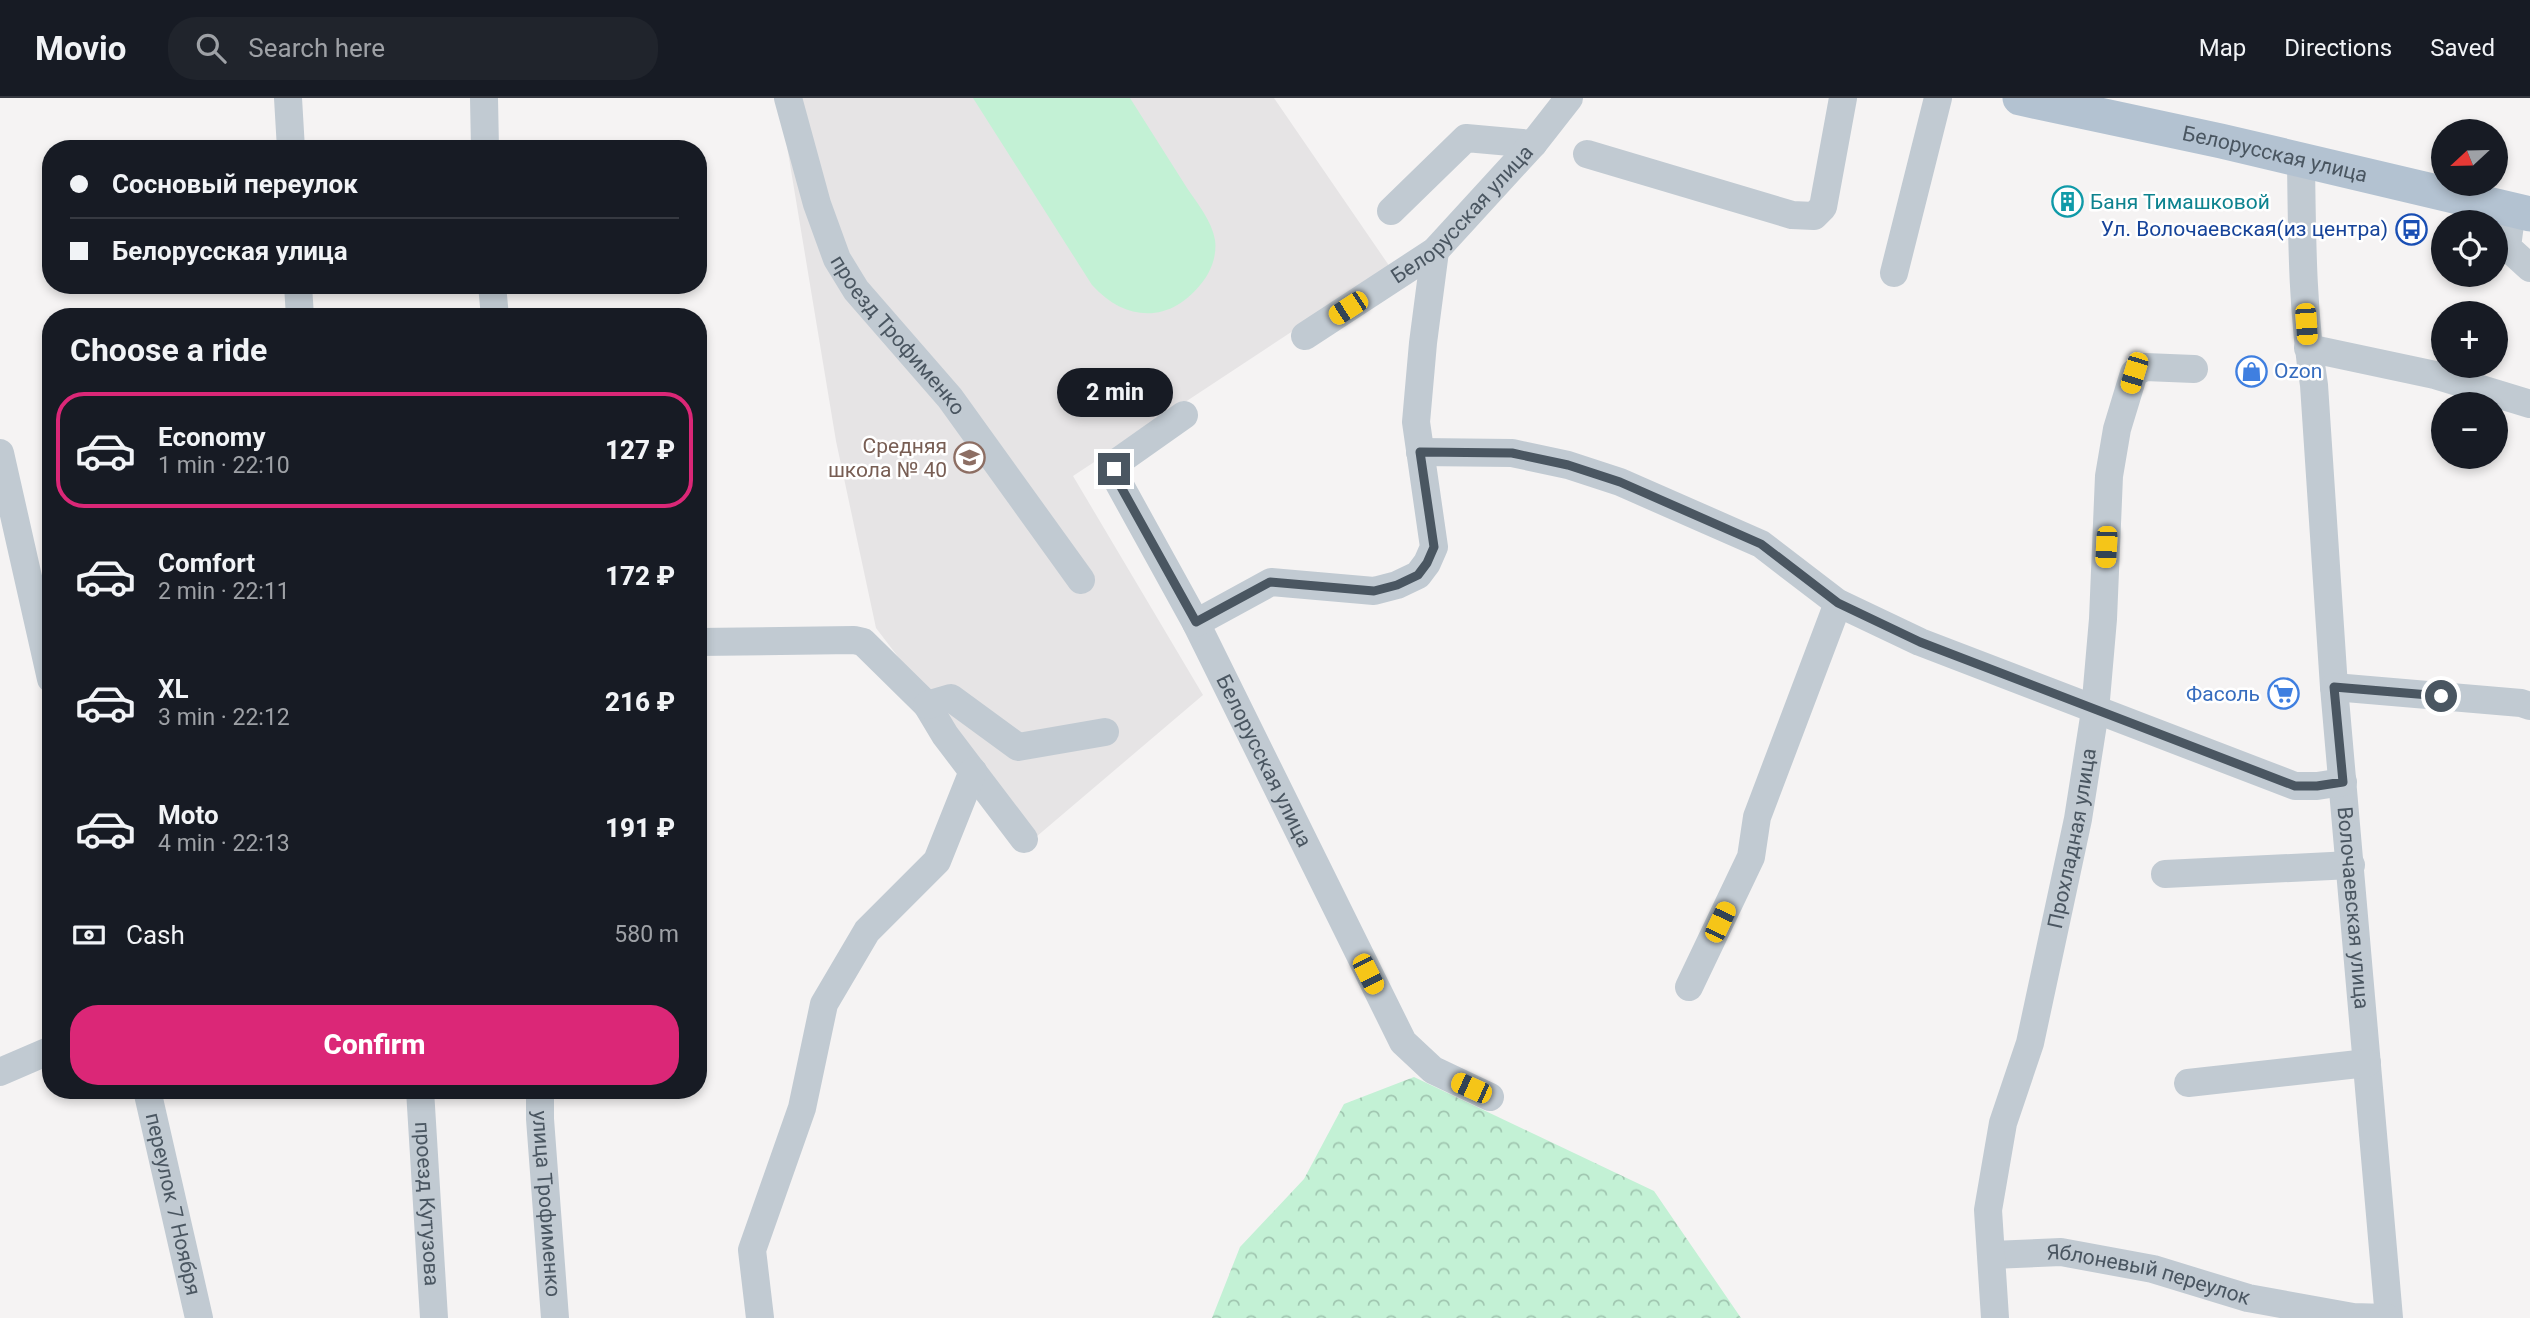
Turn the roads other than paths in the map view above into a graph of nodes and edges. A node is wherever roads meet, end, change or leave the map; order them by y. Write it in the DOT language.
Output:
graph roads {
  1 [pos="288,98"];
  2 [pos="485,98"];
  3 [pos="789,98"];
  4 [pos="1569,98"];
  5 [pos="1843,98"];
  6 [pos="1938,98"];
  7 [pos="2020,98"];
  8 [pos="290,140"];
  9 [pos="485,140"];
  10 [pos="1533,144"];
  11 [pos="1587,154"];
  12 [pos="2301,161"];
  13 [pos="1391,211"];
  14 [pos="2521,211"];
  15 [pos="1435,251"];
  16 [pos="2530,268"];
  17 [pos="1894,273"];
  18 [pos="1305,336"];
  19 [pos="2308,348"];
  20 [pos="2194,369"];
  21 [pos="2530,404"];
  22 [pos="1184,415"];
  23 [pos="1420,452"];
  24 [pos="2,472"];
  25 [pos="1081,580"];
  26 [pos="1838,603"];
  27 [pos="1196,622"];
  28 [pos="707,642"];
  29 [pos="42,643"];
  30 [pos="2334,687"];
  31 [pos="927,705"];
  32 [pos="2530,706"];
  33 [pos="2095,711"];
  34 [pos="1105,732"];
  35 [pos="973,771"];
  36 [pos="2343,782"];
  37 [pos="1024,839"];
  38 [pos="2351,865"];
  39 [pos="2165,874"];
  40 [pos="1689,987"];
  41 [pos="42,1054"];
  42 [pos="2367,1063"];
  43 [pos="0,1072"];
  44 [pos="2188,1083"];
  45 [pos="1490,1097"];
  46 [pos="150,1099"];
  47 [pos="421,1099"];
  48 [pos="540,1099"];
  49 [pos="1992,1255"];
  50 [pos="199,1318"];
  51 [pos="434,1318"];
  52 [pos="555,1318"];
  53 [pos="760,1318"];
  54 [pos="1995,1318"];
  55 [pos="2388,1318"];
  1 -- 8 [label="street"];
  2 -- 9 [label="street"];
  3 -- 25 [label="street, проезд Трофименко"];
  4 -- 10 [label="street, Белорусская улица"];
  5 -- 11 [label="street"];
  6 -- 17 [label="street"];
  7 -- 12 [label="main road, Белорусская улица"];
  10 -- 13 [label="street"];
  10 -- 15 [label="street, Белорусская улица"];
  12 -- 14 [label="main road, Белорусская улица"];
  12 -- 19 [label="street, Волочаевская улица"];
  14 -- 16 [label="street"];
  15 -- 18 [label="street, Белорусская улица"];
  15 -- 23 [label="street"];
  19 -- 21 [label="street"];
  19 -- 30 [label="street, Волочаевская улица"];
  20 -- 33 [label="street, Прохладная улица"];
  22 -- 27 [label="street, Белорусская улица"];
  23 -- 26 [label="street"];
  23 -- 27 [label="street"];
  24 -- 29 [label="street"];
  26 -- 33 [label="street"];
  26 -- 40 [label="street"];
  27 -- 45 [label="street, Белорусская улица"];
  28 -- 31 [label="street"];
  30 -- 32 [label="street"];
  30 -- 36 [label="street, Волочаевская улица"];
  31 -- 34 [label="street"];
  31 -- 35 [label="street"];
  33 -- 36 [label="street"];
  33 -- 49 [label="street, Прохладная улица"];
  35 -- 37 [label="street"];
  35 -- 53 [label="street"];
  36 -- 38 [label="street, Волочаевская улица"];
  38 -- 39 [label="street"];
  38 -- 42 [label="street, Волочаевская улица"];
  41 -- 43 [label="street"];
  42 -- 44 [label="street"];
  42 -- 55 [label="street, Волочаевская улица"];
  46 -- 50 [label="street, переулок 7 Ноября"];
  47 -- 51 [label="street, проезд Кутузова"];
  48 -- 52 [label="street, улица Трофименко"];
  49 -- 54 [label="street, Прохладная улица"];
  49 -- 55 [label="street, Яблоневый переулок"];
}
